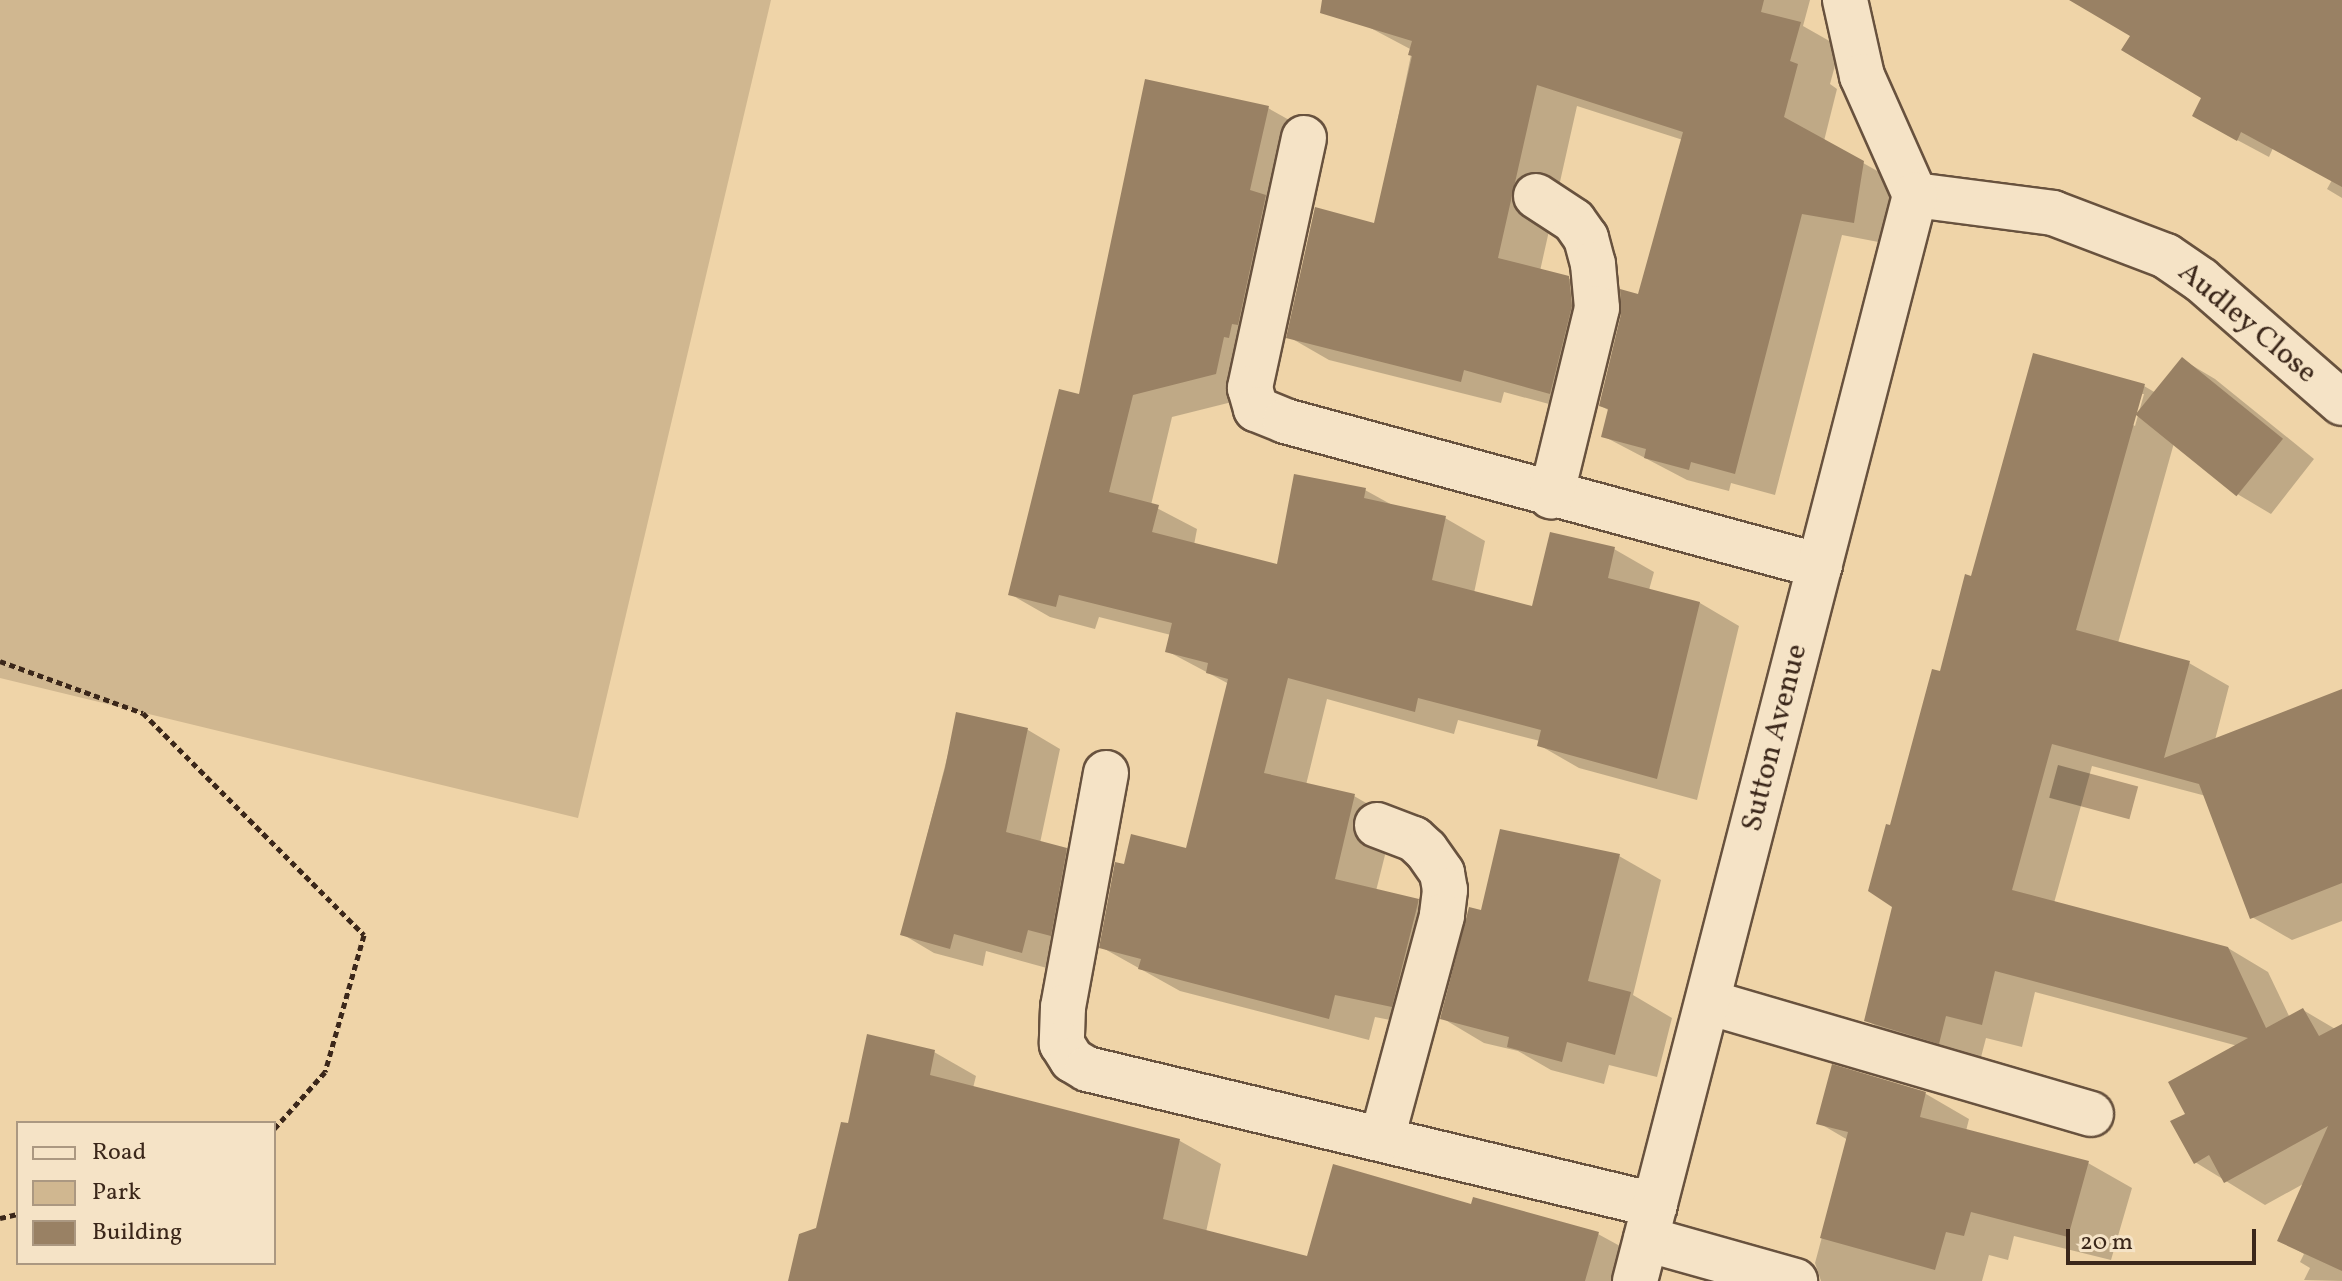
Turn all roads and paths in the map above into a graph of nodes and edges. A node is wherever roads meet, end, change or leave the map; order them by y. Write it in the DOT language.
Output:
graph roads {
  1 [pos="1845,0"];
  2 [pos="1304,138"];
  3 [pos="1915,195"];
  4 [pos="1536,196"];
  5 [pos="2342,403"];
  6 [pos="1551,496"];
  7 [pos="1820,566"];
  8 [pos="0,661"];
  9 [pos="1106,773"];
  10 [pos="1377,825"];
  11 [pos="1708,1002"];
  12 [pos="2091,1114"];
  13 [pos="276,1127"];
  14 [pos="1382,1139"];
  15 [pos="1651,1222"];
  16 [pos="1635,1281"];
  17 [pos="1795,1281"];
  1 -- 3 [label="street"];
  2 -- 6 [label="street"];
  3 -- 5 [label="street, Audley Close"];
  3 -- 7 [label="street, Sutton Avenue"];
  4 -- 6 [label="street"];
  6 -- 7 [label="street"];
  7 -- 11 [label="street, Sutton Avenue"];
  8 -- 13 [label="path"];
  9 -- 14 [label="street"];
  10 -- 14 [label="street"];
  11 -- 12 [label="street"];
  11 -- 15 [label="street, Sutton Avenue"];
  14 -- 15 [label="street"];
  15 -- 16 [label="street, Sutton Avenue"];
  15 -- 17 [label="street"];
}
